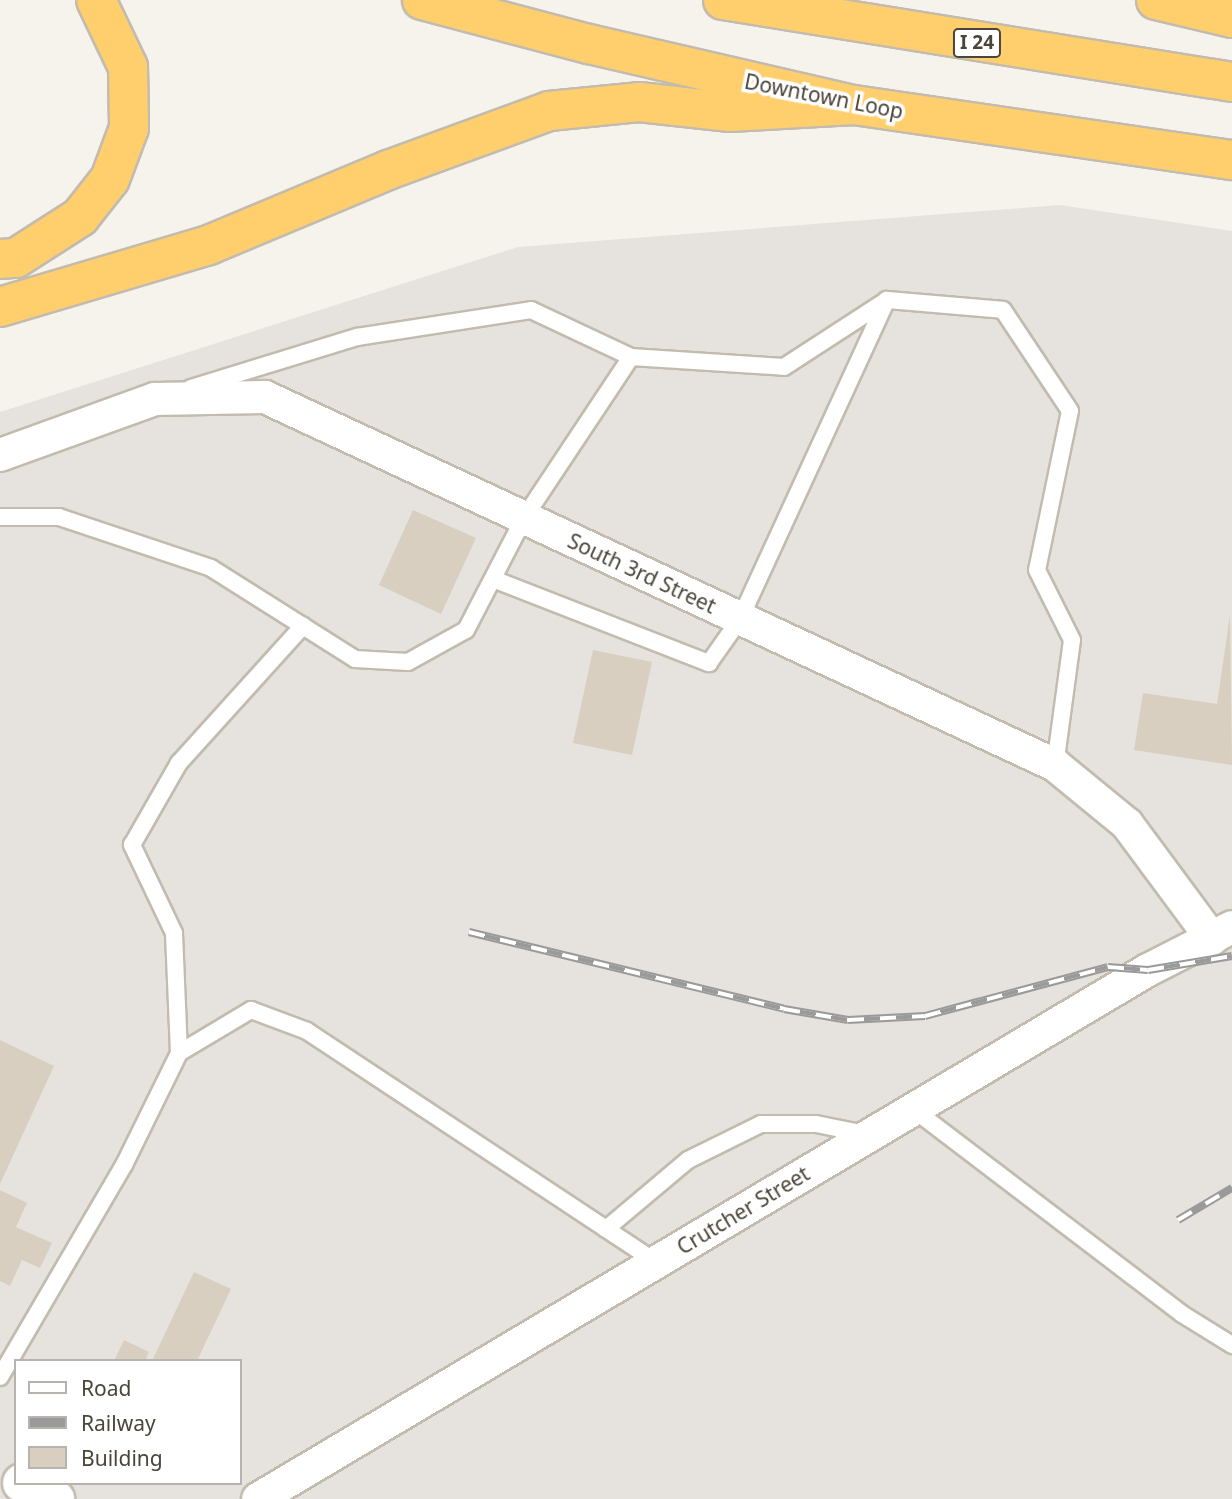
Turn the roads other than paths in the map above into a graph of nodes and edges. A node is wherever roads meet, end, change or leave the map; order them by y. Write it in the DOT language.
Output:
graph roads {
  1 [pos="96,0"];
  2 [pos="422,0"];
  3 [pos="723,0"];
  4 [pos="1157,0"];
  5 [pos="1232,18"];
  6 [pos="1232,82"];
  7 [pos="854,106"];
  8 [pos="1232,160"];
  9 [pos="0,259"];
  10 [pos="887,300"];
  11 [pos="0,307"];
  12 [pos="631,357"];
  13 [pos="155,400"];
  14 [pos="0,455"];
  15 [pos="0,517"];
  16 [pos="524,518"];
  17 [pos="493,579"];
  18 [pos="740,619"];
  19 [pos="303,626"];
  20 [pos="1055,765"];
  21 [pos="1222,933"];
  22 [pos="179,1053"];
  23 [pos="913,1109"];
  24 [pos="871,1135"];
  25 [pos="606,1229"];
  26 [pos="656,1262"];
  27 [pos="1232,1345"];
  28 [pos="0,1377"];
  29 [pos="17,1485"];
  30 [pos="55,1499"];
  31 [pos="258,1499"];
  1 -- 9 [label="highway"];
  2 -- 7 [label="highway, Downtown Loop"];
  3 -- 6 [label="highway, I 24"];
  4 -- 5 [label="highway"];
  7 -- 8 [label="highway, Downtown Loop"];
  7 -- 11 [label="highway"];
  10 -- 12 [label="lane"];
  10 -- 18 [label="lane"];
  10 -- 20 [label="lane"];
  12 -- 13 [label="lane"];
  12 -- 16 [label="lane"];
  13 -- 14 [label="street, South 3rd Street"];
  13 -- 16 [label="street, South 3rd Street"];
  15 -- 19 [label="lane"];
  16 -- 17 [label="lane"];
  16 -- 18 [label="street, South 3rd Street"];
  17 -- 18 [label="lane"];
  17 -- 19 [label="lane"];
  18 -- 20 [label="street, South 3rd Street"];
  19 -- 22 [label="lane"];
  20 -- 21 [label="street, South 3rd Street"];
  21 -- 23 [label="street, Crutcher Street"];
  22 -- 25 [label="lane"];
  22 -- 28 [label="lane"];
  23 -- 24 [label="street, Crutcher Street"];
  23 -- 27 [label="lane"];
  24 -- 25 [label="lane"];
  24 -- 26 [label="street, Crutcher Street"];
  25 -- 26 [label="lane"];
  26 -- 31 [label="street, Crutcher Street"];
  29 -- 30 [label="street"];
}
